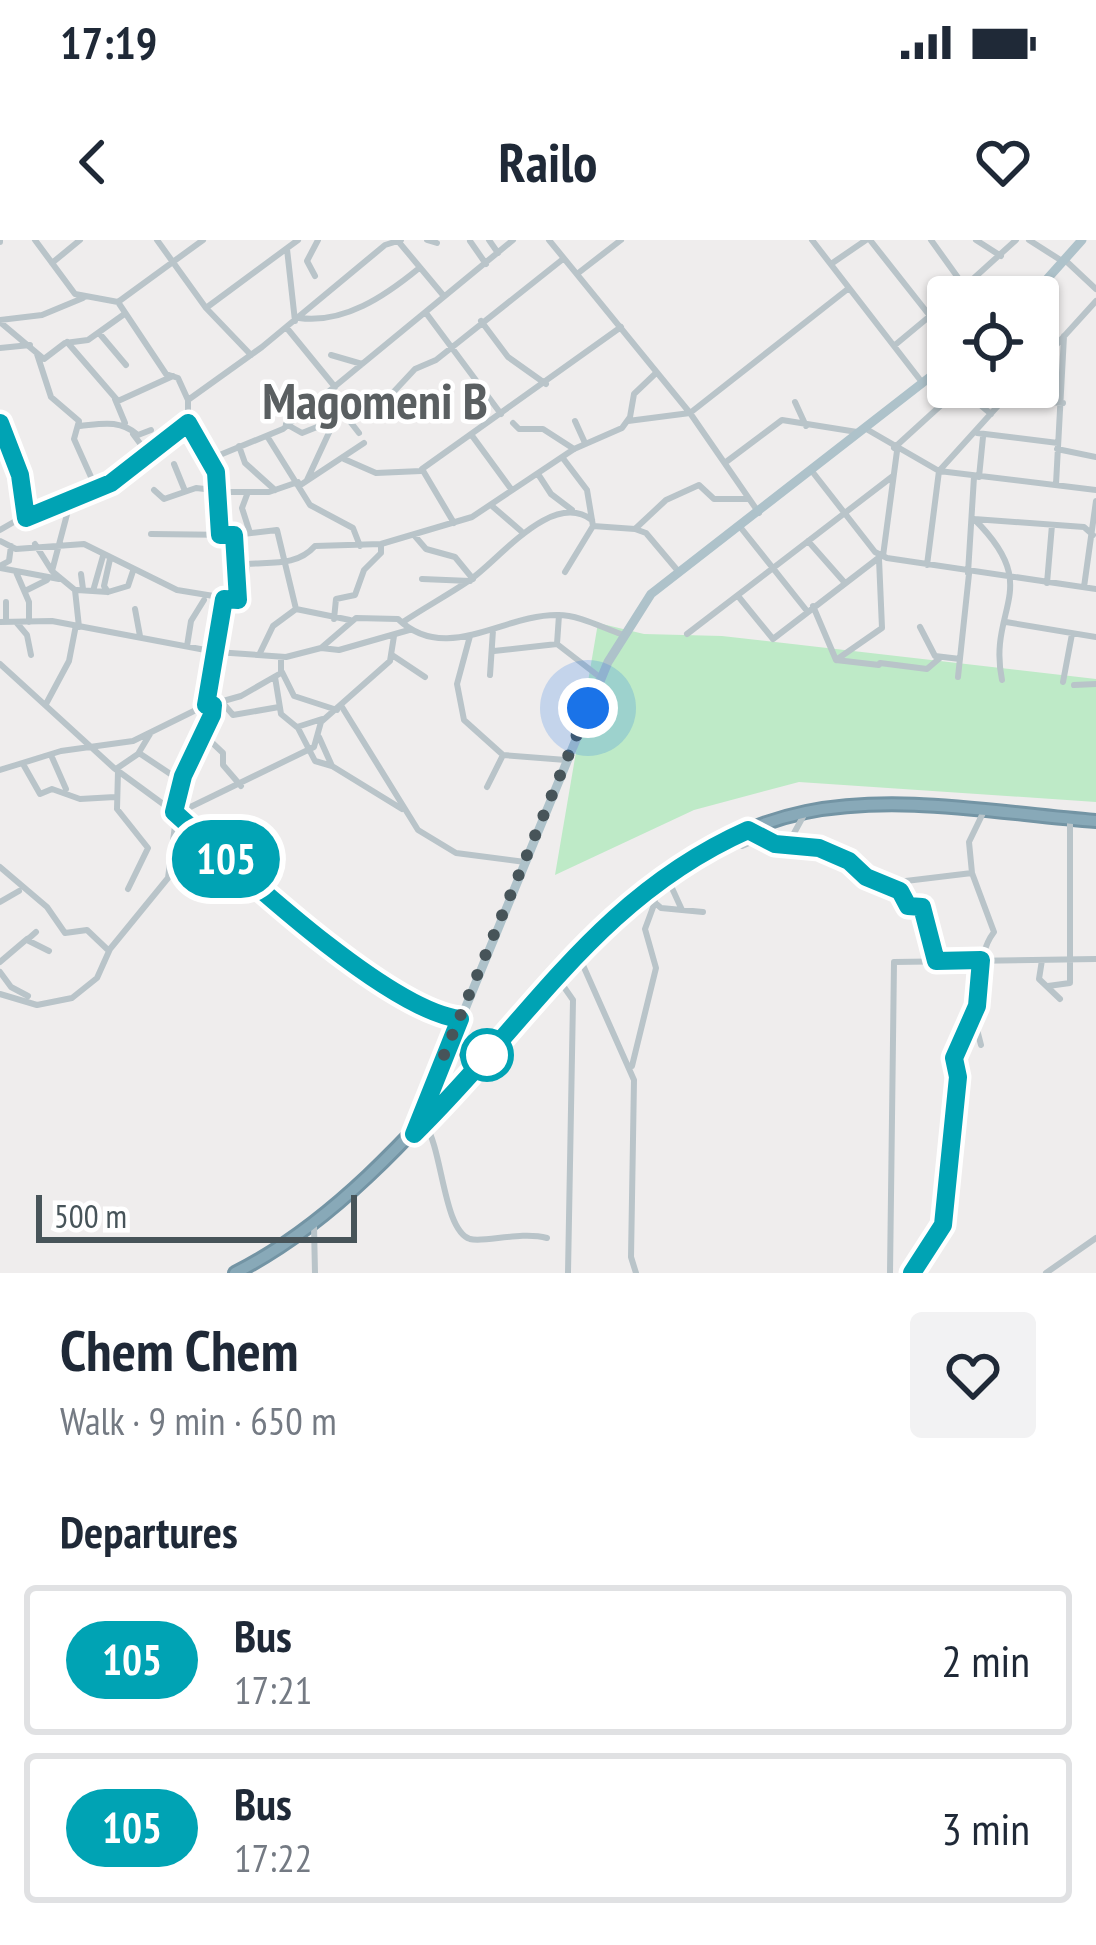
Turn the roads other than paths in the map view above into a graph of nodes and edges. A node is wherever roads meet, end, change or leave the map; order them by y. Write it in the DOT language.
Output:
graph roads {
  1 [pos="35,240"];
  2 [pos="80,240"];
  3 [pos="157,240"];
  4 [pos="202,240"];
  5 [pos="298,240"];
  6 [pos="318,240"];
  7 [pos="489,240"];
  8 [pos="513,240"];
  9 [pos="549,240"];
  10 [pos="621,240"];
  11 [pos="812,240"];
  12 [pos="868,240"];
  13 [pos="931,240"];
  14 [pos="976,240"];
  15 [pos="1016,240"];
  16 [pos="1029,240"];
  17 [pos="1082,240"];
  18 [pos="399,241"];
  19 [pos="470,241"];
  20 [pos="383,242"];
  21 [pos="289,246"];
  22 [pos="498,254"];
  23 [pos="1001,256"];
  24 [pos="563,259"];
  25 [pos="1064,261"];
  26 [pos="52,262"];
  27 [pos="175,263"];
  28 [pos="831,263"];
  29 [pos="486,264"];
  30 [pos="418,269"];
  31 [pos="577,274"];
  32 [pos="314,276"];
  33 [pos="958,276"];
  34 [pos="977,276"];
  35 [pos="1050,276"];
  36 [pos="849,288"];
  37 [pos="1096,289"];
  38 [pos="443,295"];
  39 [pos="84,298"];
  40 [pos="1096,301"];
  41 [pos="118,302"];
  42 [pos="206,308"];
  43 [pos="927,311"];
  44 [pos="426,313"];
  45 [pos="123,315"];
  46 [pos="927,319"];
  47 [pos="0,321"];
  48 [pos="481,321"];
  49 [pos="293,322"];
  50 [pos="621,327"];
  51 [pos="99,333"];
  52 [pos="1064,336"];
  53 [pos="1059,341"];
  54 [pos="67,342"];
  55 [pos="452,344"];
  56 [pos="31,345"];
  57 [pos="895,345"];
  58 [pos="0,348"];
  59 [pos="37,354"];
  60 [pos="251,356"];
  61 [pos="331,356"];
  62 [pos="364,364"];
  63 [pos="126,365"];
  64 [pos="656,373"];
  65 [pos="173,376"];
  66 [pos="927,377"];
  67 [pos="921,381"];
  68 [pos="546,384"];
  69 [pos="335,387"];
  70 [pos="115,399"];
  71 [pos="188,400"];
  72 [pos="795,402"];
  73 [pos="1059,403"];
  74 [pos="1064,403"];
  75 [pos="939,408"];
  76 [pos="985,408"];
  77 [pos="996,408"];
  78 [pos="690,413"];
  79 [pos="501,414"];
  80 [pos="992,414"];
  81 [pos="345,415"];
  82 [pos="575,421"];
  83 [pos="628,421"];
  84 [pos="0,423"];
  85 [pos="188,423"];
  86 [pos="513,423"];
  87 [pos="286,424"];
  88 [pos="333,424"];
  89 [pos="80,426"];
  90 [pos="127,426"];
  91 [pos="806,426"];
  92 [pos="151,430"];
  93 [pos="866,431"];
  94 [pos="359,433"];
  95 [pos="980,435"];
  96 [pos="267,436"];
  97 [pos="473,437"];
  98 [pos="364,443"];
  99 [pos="585,443"];
  100 [pos="239,446"];
  101 [pos="1057,446"];
  102 [pos="574,448"];
  103 [pos="896,450"];
  104 [pos="149,451"];
  105 [pos="562,457"];
  106 [pos="1096,457"];
  107 [pos="210,459"];
  108 [pos="344,459"];
  109 [pos="726,462"];
  110 [pos="173,464"];
  111 [pos="811,470"];
  112 [pos="421,471"];
  113 [pos="939,471"];
  114 [pos="538,474"];
  115 [pos="893,476"];
  116 [pos="976,477"];
  117 [pos="302,483"];
  118 [pos="1056,484"];
  119 [pos="96,488"];
  120 [pos="512,489"];
  121 [pos="154,490"];
  122 [pos="185,490"];
  123 [pos="275,490"];
  124 [pos="1096,490"];
  125 [pos="214,491"];
  126 [pos="248,492"];
  127 [pos="748,499"];
  128 [pos="1096,501"];
  129 [pos="70,502"];
  130 [pos="491,506"];
  131 [pos="575,513"];
  132 [pos="760,513"];
  133 [pos="842,513"];
  134 [pos="26,518"];
  135 [pos="972,519"];
  136 [pos="454,523"];
  137 [pos="592,523"];
  138 [pos="1052,525"];
  139 [pos="635,529"];
  140 [pos="741,529"];
  141 [pos="0,530"];
  142 [pos="521,532"];
  143 [pos="151,534"];
  144 [pos="250,534"];
  145 [pos="220,535"];
  146 [pos="234,535"];
  147 [pos="414,535"];
  148 [pos="1093,535"];
  149 [pos="807,540"];
  150 [pos="0,541"];
  151 [pos="381,544"];
  152 [pos="60,546"];
  153 [pos="361,546"];
  154 [pos="36,549"];
  155 [pos="13,550"];
  156 [pos="881,556"];
  157 [pos="107,558"];
  158 [pos="286,563"];
  159 [pos="927,565"];
  160 [pos="772,566"];
  161 [pos="0,569"];
  162 [pos="133,571"];
  163 [pos="679,571"];
  164 [pos="16,572"];
  165 [pos="565,572"];
  166 [pos="36,573"];
  167 [pos="969,573"];
  168 [pos="81,574"];
  169 [pos="50,575"];
  170 [pos="422,579"];
  171 [pos="1013,579"];
  172 [pos="471,580"];
  173 [pos="845,583"];
  174 [pos="1047,583"];
  175 [pos="1084,588"];
  176 [pos="1096,589"];
  177 [pos="93,591"];
  178 [pos="25,592"];
  179 [pos="108,592"];
  180 [pos="738,596"];
  181 [pos="205,598"];
  182 [pos="224,599"];
  183 [pos="238,600"];
  184 [pos="6,602"];
  185 [pos="134,609"];
  186 [pos="296,609"];
  187 [pos="810,609"];
  188 [pos="559,615"];
  189 [pos="334,619"];
  190 [pos="352,620"];
  191 [pos="31,621"];
  192 [pos="3,622"];
  193 [pos="16,622"];
  194 [pos="403,622"];
  195 [pos="1006,622"];
  196 [pos="77,626"];
  197 [pos="920,627"];
  198 [pos="409,630"];
  199 [pos="493,630"];
  200 [pos="621,634"];
  201 [pos="686,634"];
  202 [pos="1072,634"];
  203 [pos="28,636"];
  204 [pos="140,636"];
  205 [pos="394,636"];
  206 [pos="470,636"];
  207 [pos="1096,637"];
  208 [pos="557,644"];
  209 [pos="187,646"];
  210 [pos="321,649"];
  211 [pos="214,652"];
  212 [pos="494,652"];
  213 [pos="392,655"];
  214 [pos="31,656"];
  215 [pos="259,656"];
  216 [pos="281,657"];
  217 [pos="941,657"];
  218 [pos="960,658"];
  219 [pos="836,660"];
  220 [pos="0,664"];
  221 [pos="278,674"];
  222 [pos="490,675"];
  223 [pos="425,676"];
  224 [pos="601,677"];
  225 [pos="958,677"];
  226 [pos="1002,680"];
  227 [pos="1064,682"];
  228 [pos="1096,684"];
  229 [pos="1075,686"];
  230 [pos="214,704"];
  231 [pos="46,706"];
  232 [pos="279,706"];
  233 [pos="340,709"];
  234 [pos="328,717"];
  235 [pos="297,727"];
  236 [pos="149,734"];
  237 [pos="204,735"];
  238 [pos="319,737"];
  239 [pos="94,747"];
  240 [pos="307,752"];
  241 [pos="139,753"];
  242 [pos="51,755"];
  243 [pos="503,755"];
  244 [pos="567,760"];
  245 [pos="23,764"];
  246 [pos="332,766"];
  247 [pos="0,770"];
  248 [pos="117,770"];
  249 [pos="181,782"];
  250 [pos="241,786"];
  251 [pos="488,787"];
  252 [pos="67,792"];
  253 [pos="115,797"];
  254 [pos="402,809"];
  255 [pos="805,812"];
  256 [pos="175,813"];
  257 [pos="983,813"];
  258 [pos="1070,819"];
  259 [pos="1096,821"];
  260 [pos="748,830"];
  261 [pos="731,837"];
  262 [pos="759,838"];
  263 [pos="787,846"];
  264 [pos="525,862"];
  265 [pos="0,868"];
  266 [pos="972,873"];
  267 [pos="667,878"];
  268 [pos="885,884"];
  269 [pos="128,889"];
  270 [pos="642,890"];
  271 [pos="19,891"];
  272 [pos="0,902"];
  273 [pos="656,903"];
  274 [pos="682,911"];
  275 [pos="703,913"];
  276 [pos="36,932"];
  277 [pos="27,939"];
  278 [pos="49,951"];
  279 [pos="109,951"];
  280 [pos="578,954"];
  281 [pos="1096,958"];
  282 [pos="1069,959"];
  283 [pos="981,960"];
  284 [pos="1042,960"];
  285 [pos="936,961"];
  286 [pos="0,962"];
  287 [pos="557,977"];
  288 [pos="1,978"];
  289 [pos="1048,986"];
  290 [pos="0,994"];
  291 [pos="28,996"];
  292 [pos="1060,999"];
  293 [pos="973,1014"];
  294 [pos="460,1019"];
  295 [pos="981,1045"];
  296 [pos="631,1068"];
  297 [pos="424,1124"];
  298 [pos="414,1134"];
  299 [pos="314,1226"];
  300 [pos="547,1238"];
  301 [pos="1096,1238"];
  302 [pos="235,1273"];
  303 [pos="315,1273"];
  304 [pos="568,1273"];
  305 [pos="636,1273"];
  306 [pos="890,1273"];
  307 [pos="912,1273"];
  308 [pos="1046,1273"];
  1 -- 26 [label="street"];
  2 -- 26 [label="street"];
  3 -- 27 [label="street"];
  4 -- 27 [label="street"];
  5 -- 21 [label="street"];
  6 -- 32 [label="street"];
  7 -- 22 [label="street"];
  8 -- 22 [label="street"];
  9 -- 24 [label="street"];
  10 -- 31 [label="street"];
  11 -- 28 [label="street"];
  12 -- 28 [label="street"];
  12 -- 43 [label="street"];
  13 -- 33 [label="street"];
  14 -- 23 [label="street"];
  15 -- 23 [label="street"];
  16 -- 25 [label="street"];
  17 -- 25 [label="main road"];
  18 -- 20 [label="street"];
  18 -- 30 [label="street"];
  19 -- 29 [label="street"];
  20 -- 49 [label="street"];
  21 -- 42 [label="street"];
  21 -- 49 [label="street"];
  22 -- 29 [label="street"];
  23 -- 34 [label="street"];
  24 -- 31 [label="street"];
  24 -- 48 [label="street"];
  25 -- 35 [label="main road"];
  25 -- 37 [label="street"];
  26 -- 39 [label="street"];
  27 -- 41 [label="street"];
  27 -- 42 [label="street"];
  28 -- 36 [label="street"];
  29 -- 38 [label="street"];
  30 -- 38 [label="street"];
  30 -- 49 [label="street"];
  31 -- 50 [label="street"];
  36 -- 57 [label="street"];
  36 -- 78 [label="street"];
  38 -- 44 [label="street"];
  39 -- 41 [label="street"];
  39 -- 47 [label="street"];
  40 -- 52 [label="street"];
  41 -- 45 [label="street"];
  42 -- 60 [label="street"];
  44 -- 55 [label="street"];
  44 -- 62 [label="street"];
  45 -- 51 [label="street"];
  45 -- 65 [label="street"];
  46 -- 57 [label="street"];
  47 -- 56 [label="street"];
  48 -- 55 [label="street"];
  48 -- 68 [label="street"];
  49 -- 60 [label="street"];
  49 -- 69 [label="street"];
  50 -- 64 [label="street"];
  50 -- 68 [label="street"];
  51 -- 54 [label="street"];
  51 -- 63 [label="street"];
  52 -- 53 [label="street"];
  52 -- 74 [label="street"];
  54 -- 59 [label="street"];
  54 -- 70 [label="street"];
  55 -- 79 [label="street"];
  55 -- 81 [label="street"];
  56 -- 58 [label="street"];
  56 -- 59 [label="street"];
  57 -- 67 [label="street"];
  59 -- 89 [label="street"];
  60 -- 71 [label="street"];
  61 -- 62 [label="street"];
  62 -- 69 [label="street"];
  64 -- 78 [label="street"];
  64 -- 83 [label="street"];
  65 -- 70 [label="street"];
  65 -- 71 [label="street"];
  66 -- 67 [label="main road"];
  67 -- 93 [label="main road"];
  68 -- 79 [label="street"];
  69 -- 87 [label="street"];
  70 -- 90 [label="street"];
  71 -- 85 [label="street"];
  72 -- 91 [label="street"];
  73 -- 74 [label="street"];
  74 -- 101 [label="street"];
  75 -- 103 [label="street"];
  76 -- 80 [label="street"];
  77 -- 80 [label="street"];
  78 -- 83 [label="street"];
  78 -- 109 [label="street"];
  79 -- 97 [label="street"];
  80 -- 95 [label="street"];
  81 -- 88 [label="street"];
  81 -- 94 [label="street"];
  82 -- 99 [label="street"];
  83 -- 99 [label="street"];
  84 -- 134 [label="street"];
  85 -- 104 [label="street"];
  85 -- 107 [label="street"];
  86 -- 102 [label="street"];
  87 -- 88 [label="street"];
  87 -- 96 [label="street"];
  88 -- 117 [label="street"];
  89 -- 90 [label="street"];
  89 -- 119 [label="street"];
  90 -- 92 [label="street"];
  90 -- 104 [label="street"];
  91 -- 93 [label="street"];
  91 -- 109 [label="street"];
  93 -- 103 [label="street"];
  93 -- 111 [label="main road"];
  95 -- 101 [label="street"];
  95 -- 113 [label="street"];
  95 -- 116 [label="street"];
  96 -- 100 [label="street"];
  96 -- 117 [label="street"];
  97 -- 112 [label="street"];
  97 -- 120 [label="street"];
  98 -- 108 [label="street"];
  99 -- 102 [label="street"];
  100 -- 107 [label="street"];
  100 -- 123 [label="street"];
  101 -- 106 [label="street"];
  101 -- 118 [label="street"];
  102 -- 105 [label="street"];
  103 -- 113 [label="street"];
  103 -- 115 [label="street"];
  104 -- 119 [label="street"];
  105 -- 114 [label="street"];
  105 -- 137 [label="street"];
  107 -- 125 [label="street"];
  108 -- 112 [label="street"];
  108 -- 117 [label="street"];
  109 -- 127 [label="street"];
  110 -- 122 [label="street"];
  111 -- 132 [label="main road"];
  111 -- 133 [label="street"];
  112 -- 136 [label="street"];
  113 -- 116 [label="street"];
  113 -- 159 [label="street"];
  114 -- 120 [label="street"];
  114 -- 131 [label="street"];
  115 -- 133 [label="street"];
  115 -- 156 [label="street"];
  116 -- 118 [label="street"];
  116 -- 135 [label="street"];
  117 -- 123 [label="street"];
  117 -- 153 [label="street"];
  118 -- 124 [label="street"];
  119 -- 134 [label="street"];
  120 -- 130 [label="street"];
  121 -- 122 [label="street"];
  122 -- 125 [label="street"];
  123 -- 126 [label="street"];
  125 -- 126 [label="street"];
  125 -- 145 [label="street"];
  126 -- 144 [label="street"];
  127 -- 132 [label="street"];
  127 -- 139 [label="street"];
  128 -- 148 [label="street"];
  129 -- 152 [label="street"];
  130 -- 136 [label="street"];
  130 -- 142 [label="street"];
  131 -- 137 [label="street"];
  131 -- 142 [label="street"];
  132 -- 140 [label="main road"];
  133 -- 149 [label="street"];
  133 -- 156 [label="street"];
  134 -- 141 [label="street"];
  135 -- 138 [label="street"];
  135 -- 167 [label="street"];
  135 -- 171 [label="street"];
  136 -- 147 [label="street"];
  137 -- 139 [label="street"];
  137 -- 165 [label="street"];
  138 -- 148 [label="street"];
  138 -- 174 [label="street"];
  139 -- 163 [label="street"];
  140 -- 160 [label="street"];
  140 -- 163 [label="main road"];
  142 -- 172 [label="street"];
  143 -- 145 [label="street"];
  144 -- 146 [label="street"];
  144 -- 158 [label="street"];
  145 -- 146 [label="street"];
  146 -- 183 [label="street"];
  147 -- 151 [label="street"];
  147 -- 172 [label="street"];
  148 -- 175 [label="street"];
  149 -- 160 [label="street"];
  149 -- 173 [label="street"];
  150 -- 155 [label="street"];
  151 -- 153 [label="street"];
  151 -- 189 [label="street"];
  152 -- 154 [label="street"];
  152 -- 157 [label="street"];
  152 -- 169 [label="street"];
  153 -- 158 [label="street"];
  154 -- 155 [label="street"];
  154 -- 166 [label="street"];
  154 -- 169 [label="street"];
  155 -- 161 [label="street"];
  156 -- 159 [label="street"];
  156 -- 173 [label="street"];
  156 -- 219 [label="street"];
  157 -- 162 [label="street"];
  157 -- 177 [label="street"];
  157 -- 179 [label="street"];
  158 -- 183 [label="street"];
  158 -- 186 [label="street"];
  159 -- 167 [label="street"];
  160 -- 180 [label="street"];
  160 -- 187 [label="street"];
  161 -- 164 [label="street"];
  162 -- 179 [label="street"];
  162 -- 181 [label="street"];
  163 -- 200 [label="main road"];
  164 -- 166 [label="street"];
  164 -- 178 [label="street"];
  166 -- 169 [label="street"];
  167 -- 171 [label="street"];
  167 -- 218 [label="street"];
  168 -- 177 [label="street"];
  169 -- 178 [label="street"];
  169 -- 196 [label="street"];
  170 -- 172 [label="street"];
  171 -- 174 [label="street"];
  171 -- 195 [label="street"];
  172 -- 194 [label="street"];
  173 -- 187 [label="street"];
  174 -- 175 [label="street"];
  175 -- 176 [label="street"];
  177 -- 179 [label="street"];
  178 -- 191 [label="street"];
  180 -- 187 [label="street"];
  180 -- 201 [label="street"];
  181 -- 182 [label="street"];
  181 -- 209 [label="street"];
  182 -- 183 [label="street"];
  182 -- 211 [label="street"];
  184 -- 192 [label="street"];
  185 -- 204 [label="street"];
  186 -- 189 [label="street"];
  186 -- 215 [label="street"];
  187 -- 219 [label="street"];
  188 -- 199 [label="street"];
  188 -- 200 [label="street"];
  188 -- 208 [label="street"];
  189 -- 190 [label="street"];
  190 -- 194 [label="street"];
  190 -- 210 [label="street"];
  191 -- 193 [label="street"];
  191 -- 196 [label="street"];
  191 -- 203 [label="street"];
  192 -- 193 [label="street"];
  193 -- 203 [label="street"];
  194 -- 198 [label="street"];
  195 -- 202 [label="street"];
  195 -- 226 [label="street"];
  196 -- 204 [label="street"];
  196 -- 231 [label="street"];
  197 -- 217 [label="street"];
  198 -- 205 [label="street"];
  198 -- 206 [label="street"];
  199 -- 206 [label="street"];
  199 -- 212 [label="street"];
  200 -- 224 [label="main road"];
  202 -- 207 [label="street"];
  202 -- 227 [label="street"];
  203 -- 214 [label="street"];
  204 -- 209 [label="street"];
  205 -- 210 [label="street"];
  205 -- 213 [label="street"];
  206 -- 243 [label="street"];
  208 -- 212 [label="street"];
  208 -- 224 [label="street"];
  209 -- 211 [label="street"];
  210 -- 216 [label="street"];
  211 -- 215 [label="street"];
  211 -- 230 [label="street"];
  212 -- 222 [label="street"];
  213 -- 223 [label="street"];
  213 -- 233 [label="street"];
  215 -- 216 [label="street"];
  216 -- 221 [label="street"];
  217 -- 218 [label="street"];
  217 -- 219 [label="street"];
  218 -- 225 [label="street"];
  220 -- 231 [label="street"];
  221 -- 230 [label="street"];
  221 -- 232 [label="street"];
  221 -- 233 [label="street"];
  224 -- 244 [label="main road"];
  228 -- 229 [label="street"];
  230 -- 232 [label="street"];
  230 -- 236 [label="street"];
  230 -- 237 [label="street"];
  231 -- 239 [label="street"];
  232 -- 235 [label="street"];
  233 -- 234 [label="street"];
  233 -- 254 [label="street"];
  234 -- 235 [label="street"];
  234 -- 238 [label="street"];
  235 -- 240 [label="street"];
  236 -- 239 [label="street"];
  236 -- 241 [label="street"];
  237 -- 249 [label="street"];
  237 -- 250 [label="street"];
  238 -- 240 [label="street"];
  238 -- 246 [label="street"];
  239 -- 242 [label="street"];
  239 -- 248 [label="street"];
  240 -- 246 [label="street"];
  240 -- 250 [label="street"];
  241 -- 248 [label="street"];
  241 -- 249 [label="street"];
  242 -- 245 [label="street"];
  242 -- 252 [label="street"];
  243 -- 244 [label="street"];
  243 -- 251 [label="street"];
  244 -- 264 [label="main road"];
  245 -- 247 [label="street"];
  245 -- 252 [label="street"];
  246 -- 254 [label="street"];
  248 -- 253 [label="street"];
  248 -- 256 [label="street"];
  249 -- 256 [label="street"];
  250 -- 256 [label="street"];
  252 -- 253 [label="street"];
  253 -- 269 [label="street"];
  254 -- 264 [label="street"];
  255 -- 257 [label="highway"];
  255 -- 260 [label="highway"];
  255 -- 263 [label="street"];
  256 -- 279 [label="street"];
  256 -- 294 [label="street"];
  257 -- 258 [label="highway"];
  257 -- 266 [label="street"];
  258 -- 259 [label="highway"];
  258 -- 282 [label="street"];
  260 -- 261 [label="highway"];
  260 -- 262 [label="street"];
  261 -- 262 [label="street"];
  261 -- 267 [label="highway"];
  262 -- 263 [label="street"];
  263 -- 268 [label="street"];
  264 -- 294 [label="main road"];
  265 -- 279 [label="street"];
  266 -- 268 [label="street"];
  266 -- 283 [label="street"];
  267 -- 270 [label="highway"];
  267 -- 273 [label="street"];
  267 -- 274 [label="street"];
  268 -- 285 [label="street"];
  270 -- 273 [label="street"];
  270 -- 280 [label="highway"];
  271 -- 272 [label="street"];
  273 -- 274 [label="street"];
  273 -- 296 [label="street"];
  274 -- 275 [label="street"];
  276 -- 277 [label="street"];
  277 -- 278 [label="street"];
  277 -- 286 [label="street"];
  279 -- 290 [label="street"];
  280 -- 287 [label="highway"];
  280 -- 296 [label="street"];
  281 -- 282 [label="street"];
  282 -- 284 [label="street"];
  282 -- 289 [label="street"];
  283 -- 284 [label="street"];
  283 -- 285 [label="street"];
  283 -- 293 [label="street"];
  284 -- 289 [label="street"];
  285 -- 306 [label="street"];
  287 -- 297 [label="highway"];
  287 -- 304 [label="street"];
  288 -- 291 [label="street"];
  289 -- 292 [label="street"];
  293 -- 295 [label="street"];
  293 -- 307 [label="street"];
  294 -- 298 [label="main road"];
  296 -- 305 [label="street"];
  297 -- 298 [label="highway"];
  297 -- 300 [label="street"];
  298 -- 299 [label="highway"];
  299 -- 302 [label="highway"];
  299 -- 303 [label="street"];
  301 -- 308 [label="street"];
}
